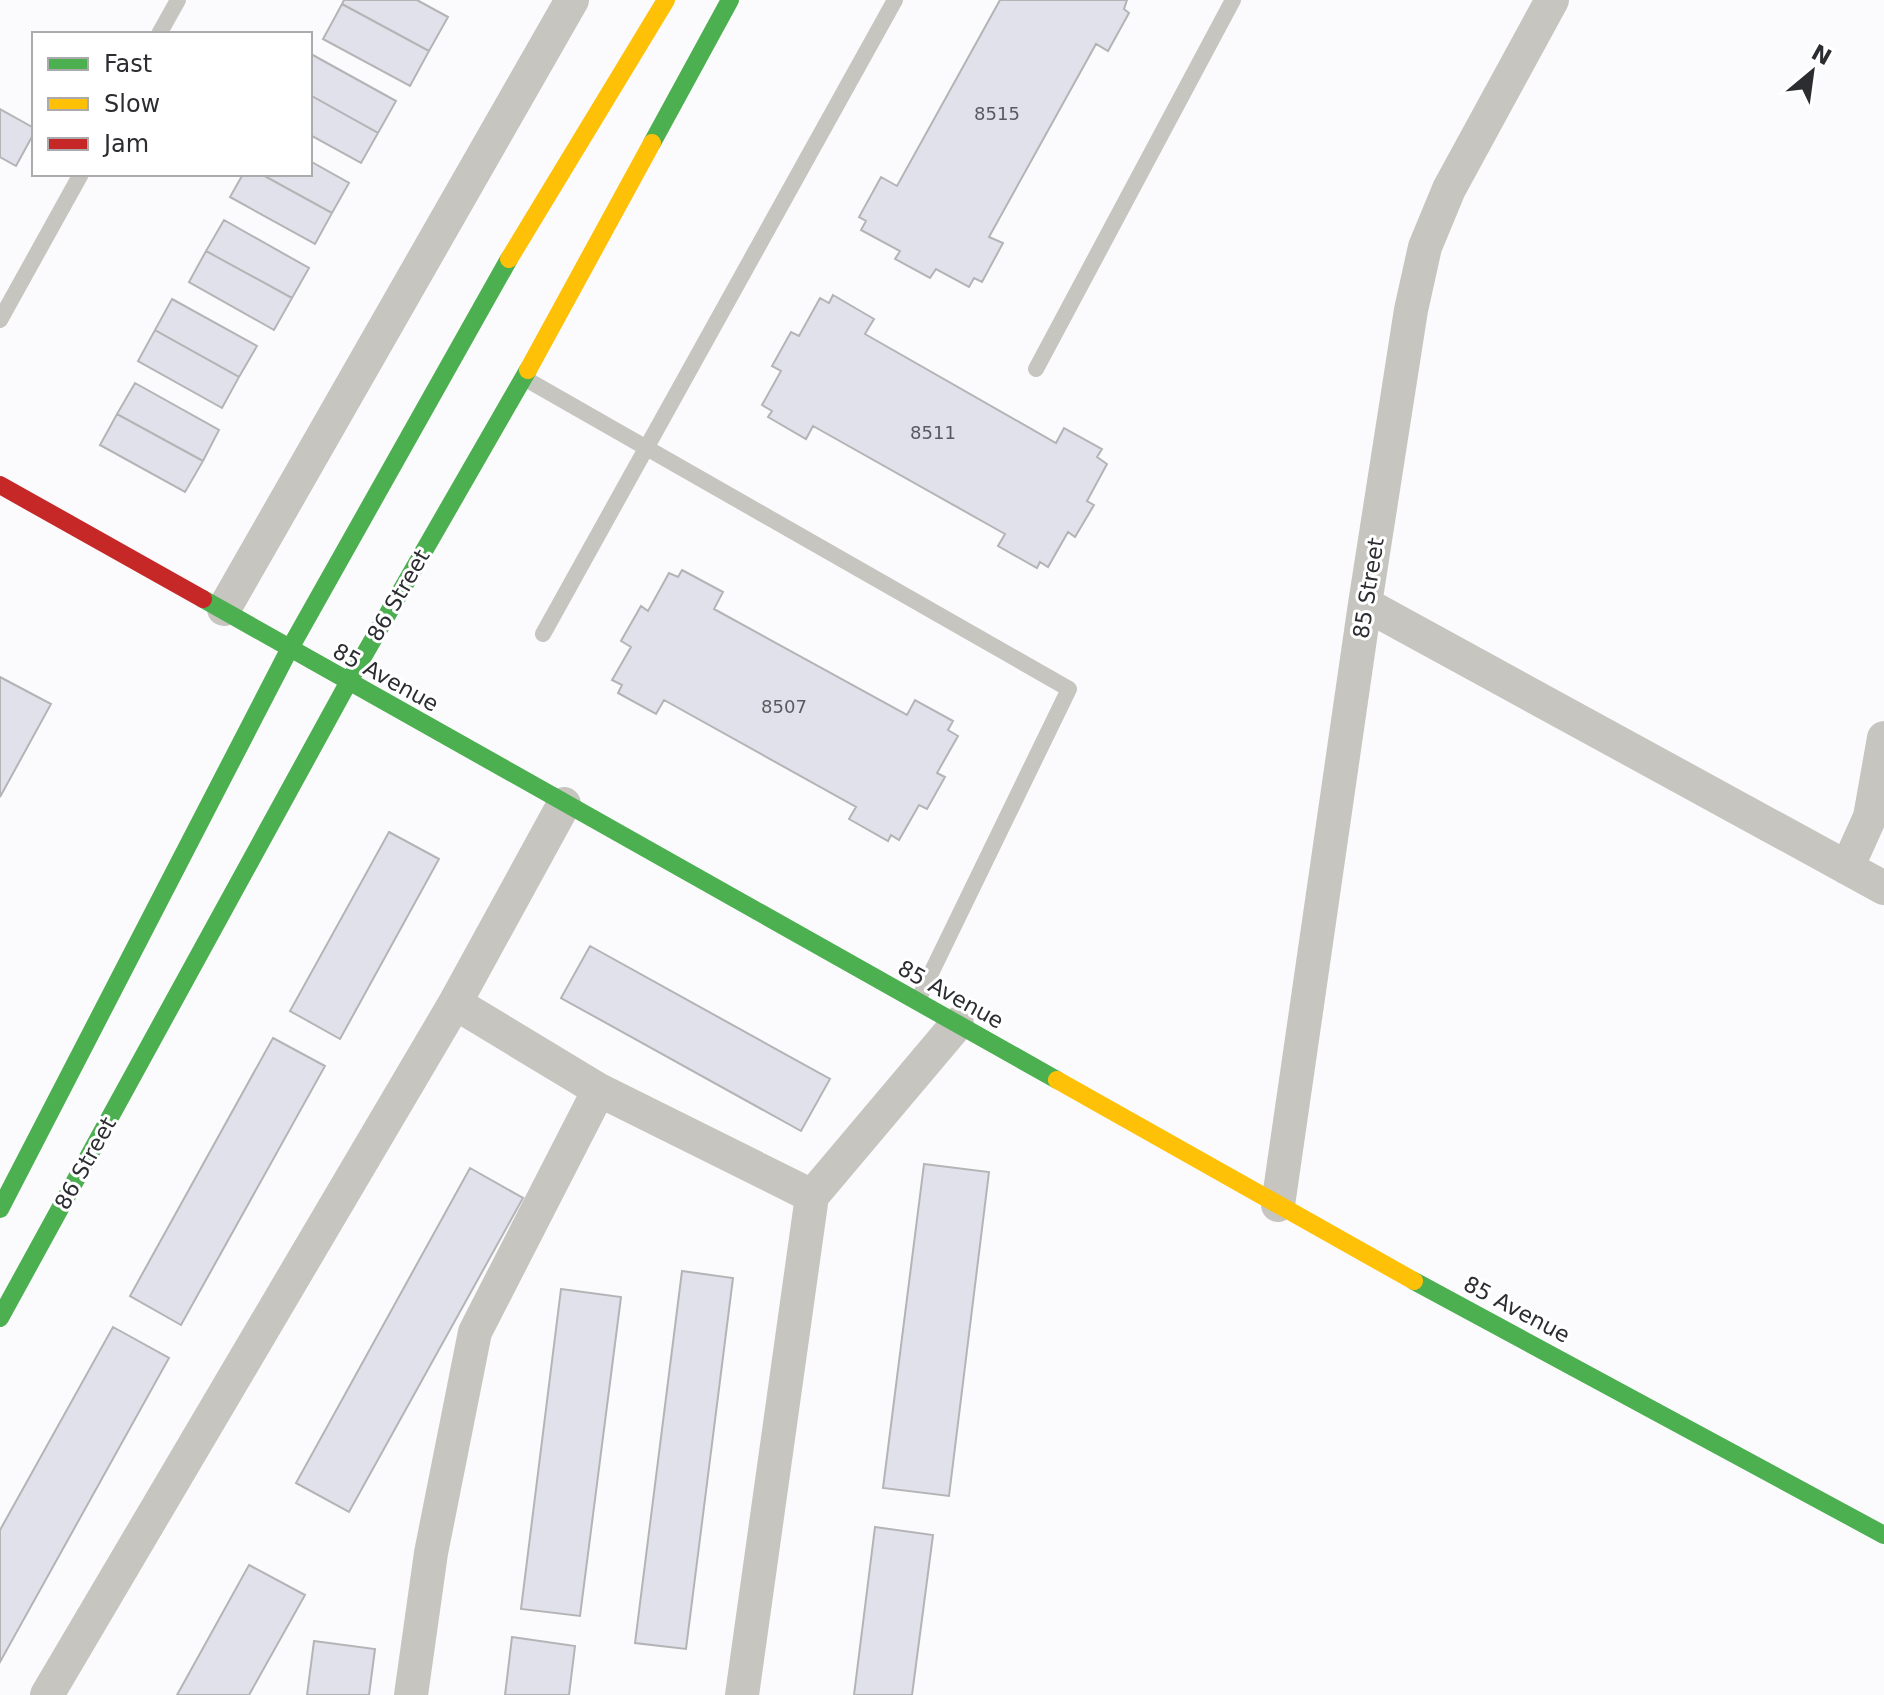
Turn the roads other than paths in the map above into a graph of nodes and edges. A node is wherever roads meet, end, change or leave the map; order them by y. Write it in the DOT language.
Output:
graph roads {
  1 [pos="178,0"];
  2 [pos="572,0"];
  3 [pos="666,0"];
  4 [pos="730,0"];
  5 [pos="895,0"];
  6 [pos="1233,0"];
  7 [pos="1552,0"];
  8 [pos="160,32"];
  9 [pos="80,176"];
  10 [pos="0,320"];
  11 [pos="1036,369"];
  12 [pos="524,378"];
  13 [pos="646,448"];
  14 [pos="0,485"];
  15 [pos="1365,604"];
  16 [pos="224,609"];
  17 [pos="543,634"];
  18 [pos="289,650"];
  19 [pos="348,683"];
  20 [pos="1884,738"];
  21 [pos="564,804"];
  22 [pos="1847,868"];
  23 [pos="1884,888"];
  24 [pos="917,1002"];
  25 [pos="455,1003"];
  26 [pos="957,1024"];
  27 [pos="599,1090"];
  28 [pos="812,1196"];
  29 [pos="1278,1205"];
  30 [pos="0,1209"];
  31 [pos="0,1318"];
  32 [pos="1884,1535"];
  33 [pos="47,1695"];
  34 [pos="411,1695"];
  35 [pos="742,1695"];
  1 -- 8 [label="lane"];
  2 -- 16 [label="street"];
  3 -- 18 [label="main road"];
  4 -- 12 [label="main road, 86 Street"];
  5 -- 13 [label="lane"];
  6 -- 11 [label="lane"];
  7 -- 15 [label="street, 85 Street"];
  9 -- 10 [label="lane"];
  12 -- 13 [label="lane"];
  12 -- 19 [label="main road, 86 Street"];
  13 -- 17 [label="lane"];
  13 -- 24 [label="lane"];
  14 -- 16 [label="main road, 85 Avenue"];
  15 -- 22 [label="street"];
  15 -- 29 [label="street, 85 Street"];
  16 -- 18 [label="main road, 85 Avenue"];
  18 -- 19 [label="main road, 85 Avenue"];
  18 -- 30 [label="main road"];
  19 -- 21 [label="main road, 85 Avenue"];
  19 -- 31 [label="main road, 86 Street"];
  20 -- 22 [label="street"];
  21 -- 24 [label="main road, 85 Avenue"];
  21 -- 25 [label="street"];
  22 -- 23 [label="street"];
  24 -- 26 [label="main road, 85 Avenue"];
  25 -- 27 [label="street"];
  25 -- 33 [label="street"];
  26 -- 28 [label="street"];
  26 -- 29 [label="main road, 85 Avenue"];
  27 -- 28 [label="street"];
  27 -- 34 [label="street"];
  28 -- 35 [label="street"];
  29 -- 32 [label="main road, 85 Avenue"];
}
